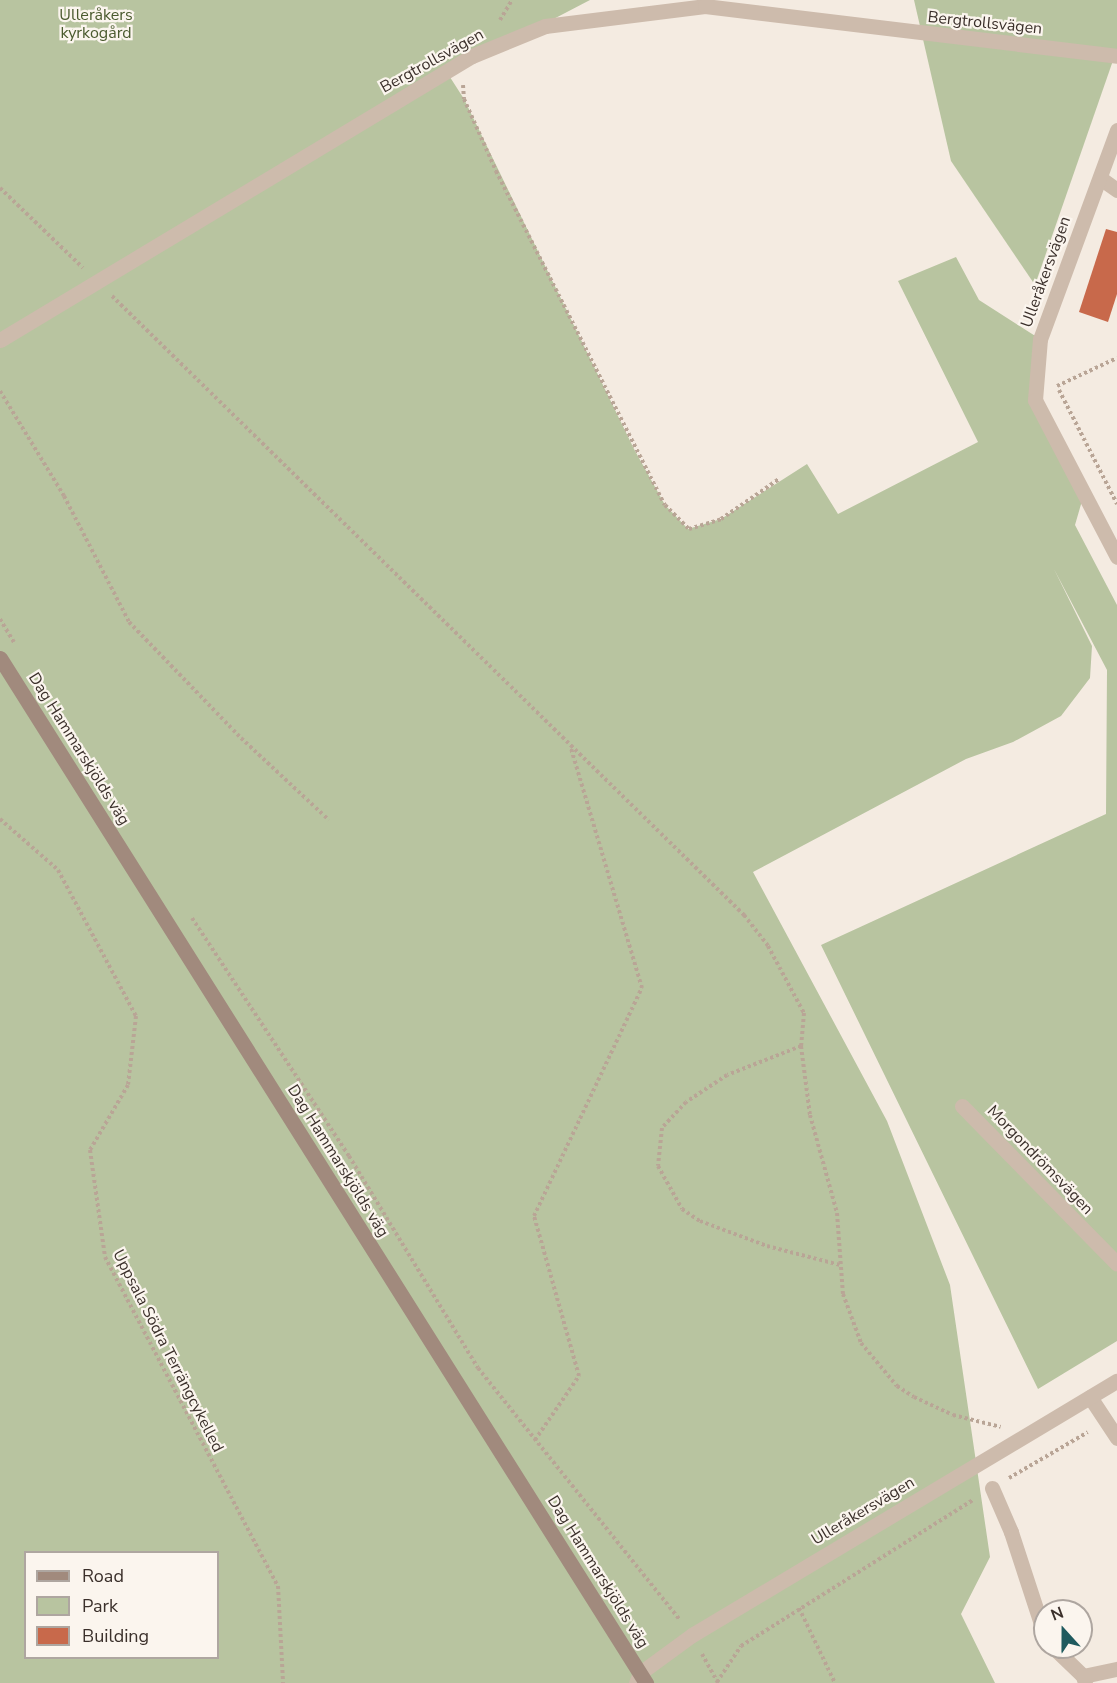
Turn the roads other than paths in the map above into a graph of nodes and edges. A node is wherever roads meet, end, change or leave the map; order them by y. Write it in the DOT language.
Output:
graph roads {
  1 [pos="705,3"];
  2 [pos="1117,56"];
  3 [pos="1117,130"];
  4 [pos="1100,178"];
  5 [pos="1117,190"];
  6 [pos="0,340"];
  7 [pos="1117,557"];
  8 [pos="0,658"];
  9 [pos="962,1106"];
  10 [pos="1117,1264"];
  11 [pos="1117,1381"];
  12 [pos="1090,1397"];
  13 [pos="1117,1438"];
  14 [pos="992,1488"];
  15 [pos="1033,1600"];
  16 [pos="1065,1659"];
  17 [pos="1117,1669"];
  18 [pos="1084,1679"];
  19 [pos="641,1680"];
  1 -- 2 [label="street, Bergtrollsvägen"];
  1 -- 6 [label="street, Bergtrollsvägen"];
  3 -- 4 [label="street, Ulleråkersvägen"];
  4 -- 5 [label="street"];
  4 -- 7 [label="street, Ulleråkersvägen"];
  8 -- 19 [label="main road, Dag Hammarskjölds väg"];
  9 -- 10 [label="street, Morgondrömsvägen"];
  11 -- 12 [label="street, Ulleråkersvägen"];
  12 -- 13 [label="street"];
  12 -- 19 [label="street, Ulleråkersvägen"];
  14 -- 15 [label="street"];
  16 -- 18 [label="street"];
  17 -- 18 [label="street"];
}
